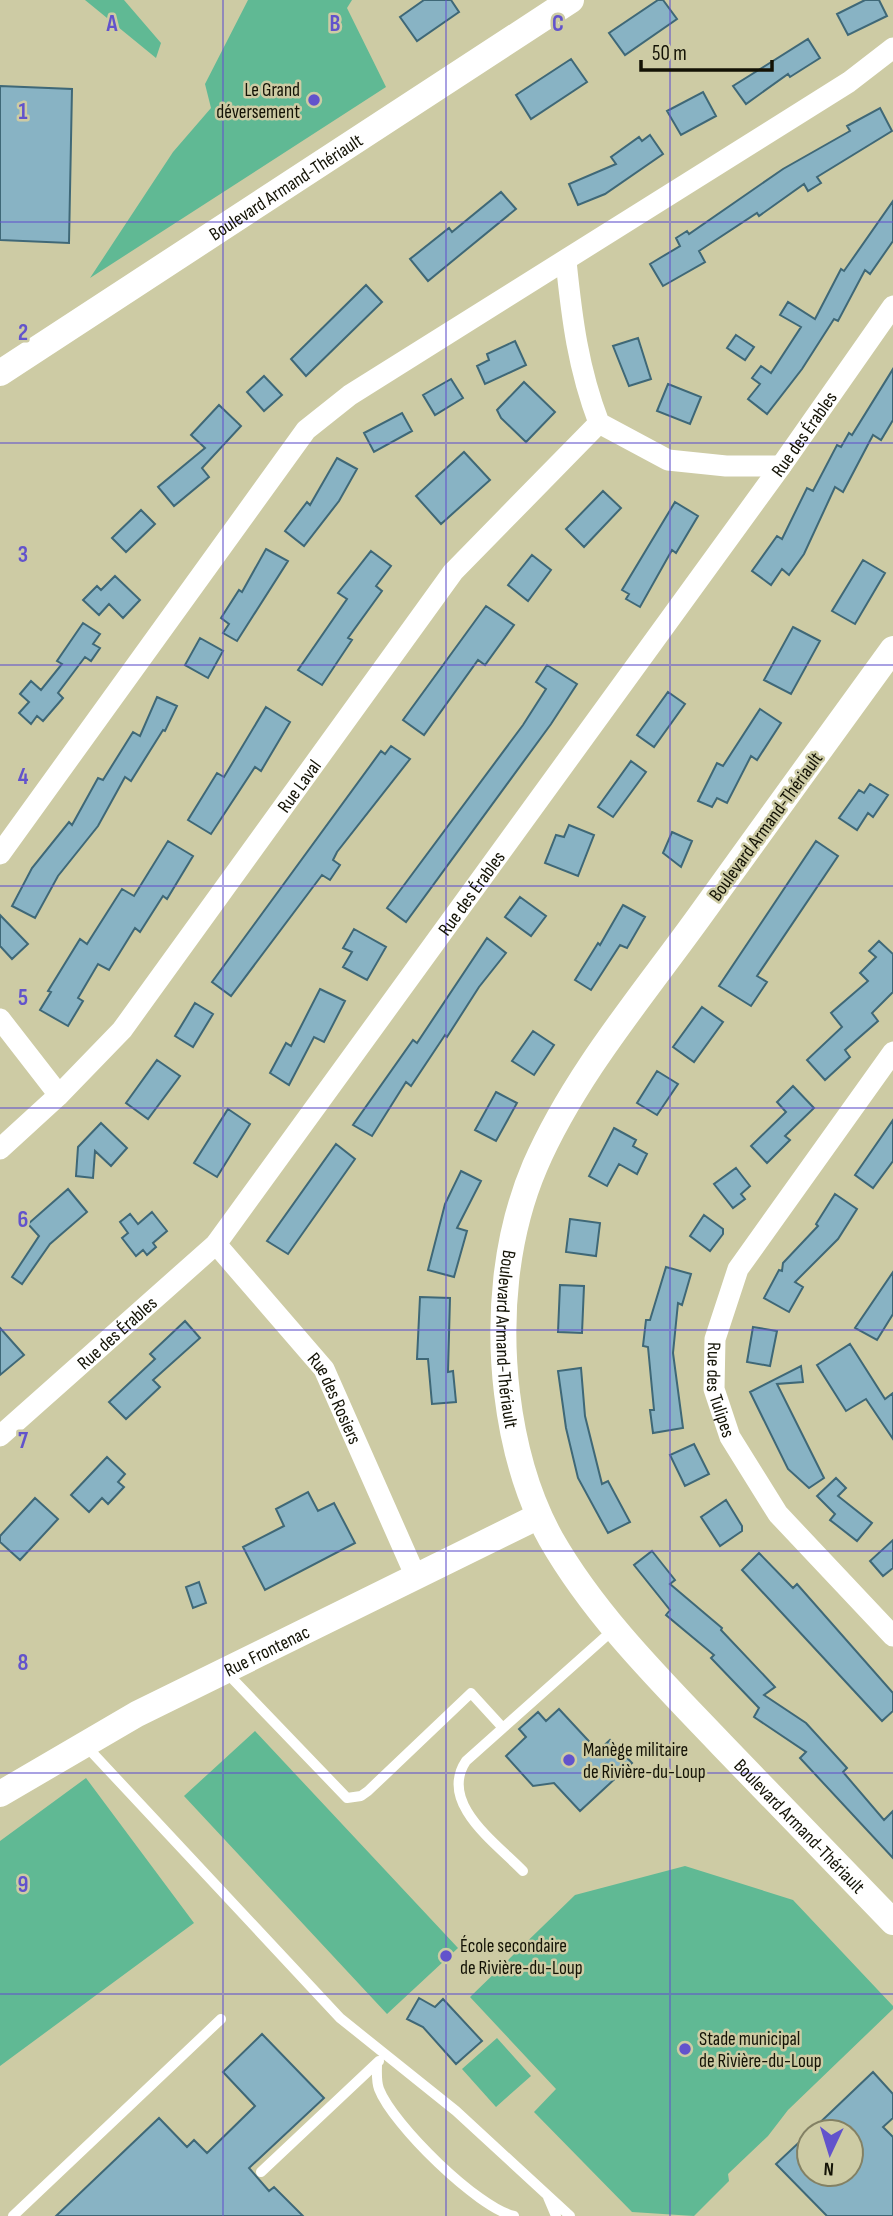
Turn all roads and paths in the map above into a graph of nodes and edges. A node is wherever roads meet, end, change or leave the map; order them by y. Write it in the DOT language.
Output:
graph roads {
  1 [pos="571,0"];
  2 [pos="893,48"];
  3 [pos="566,261"];
  4 [pos="893,306"];
  5 [pos="0,373"];
  6 [pos="599,423"];
  7 [pos="781,466"];
  8 [pos="893,649"];
  9 [pos="0,854"];
  10 [pos="0,1019"];
  11 [pos="893,1052"];
  12 [pos="60,1095"];
  13 [pos="0,1149"];
  14 [pos="216,1244"];
  15 [pos="0,1436"];
  16 [pos="539,1516"];
  17 [pos="416,1577"];
  18 [pos="615,1628"];
  19 [pos="893,1636"];
  20 [pos="225,1671"];
  21 [pos="503,1728"];
  22 [pos="84,1744"];
  23 [pos="0,1794"];
  24 [pos="523,1871"];
  25 [pos="893,1922"];
  26 [pos="221,2019"];
  27 [pos="382,2059"];
  28 [pos="261,2172"];
  29 [pos="540,2187"];
  30 [pos="13,2216"];
  31 [pos="514,2216"];
  32 [pos="556,2216"];
  33 [pos="570,2216"];
  1 -- 5 [label="street, Boulevard Armand-Thériault"];
  2 -- 3 [label="street"];
  3 -- 6 [label="street"];
  3 -- 9 [label="street"];
  4 -- 7 [label="street, Rue des Érables"];
  6 -- 7 [label="street"];
  6 -- 12 [label="street, Rue Laval"];
  7 -- 14 [label="street, Rue des Érables"];
  8 -- 16 [label="street, Boulevard Armand-Thériault"];
  10 -- 12 [label="street"];
  11 -- 19 [label="street, Rue des Tulipes"];
  12 -- 13 [label="street, Rue Laval"];
  14 -- 15 [label="street, Rue des Érables"];
  14 -- 17 [label="street, Rue des Rosiers"];
  16 -- 17 [label="street, Rue Frontenac"];
  16 -- 18 [label="street, Boulevard Armand-Thériault"];
  17 -- 20 [label="street, Rue Frontenac"];
  18 -- 21 [label="lane"];
  18 -- 25 [label="street, Boulevard Armand-Thériault"];
  20 -- 21 [label="lane"];
  20 -- 22 [label="street, Rue Frontenac"];
  21 -- 24 [label="lane"];
  22 -- 23 [label="street, Rue Frontenac"];
  22 -- 27 [label="lane"];
  26 -- 30 [label="lane"];
  27 -- 28 [label="lane"];
  27 -- 29 [label="lane"];
  27 -- 31 [label="lane"];
  29 -- 32 [label="lane"];
  29 -- 33 [label="lane"];
}
